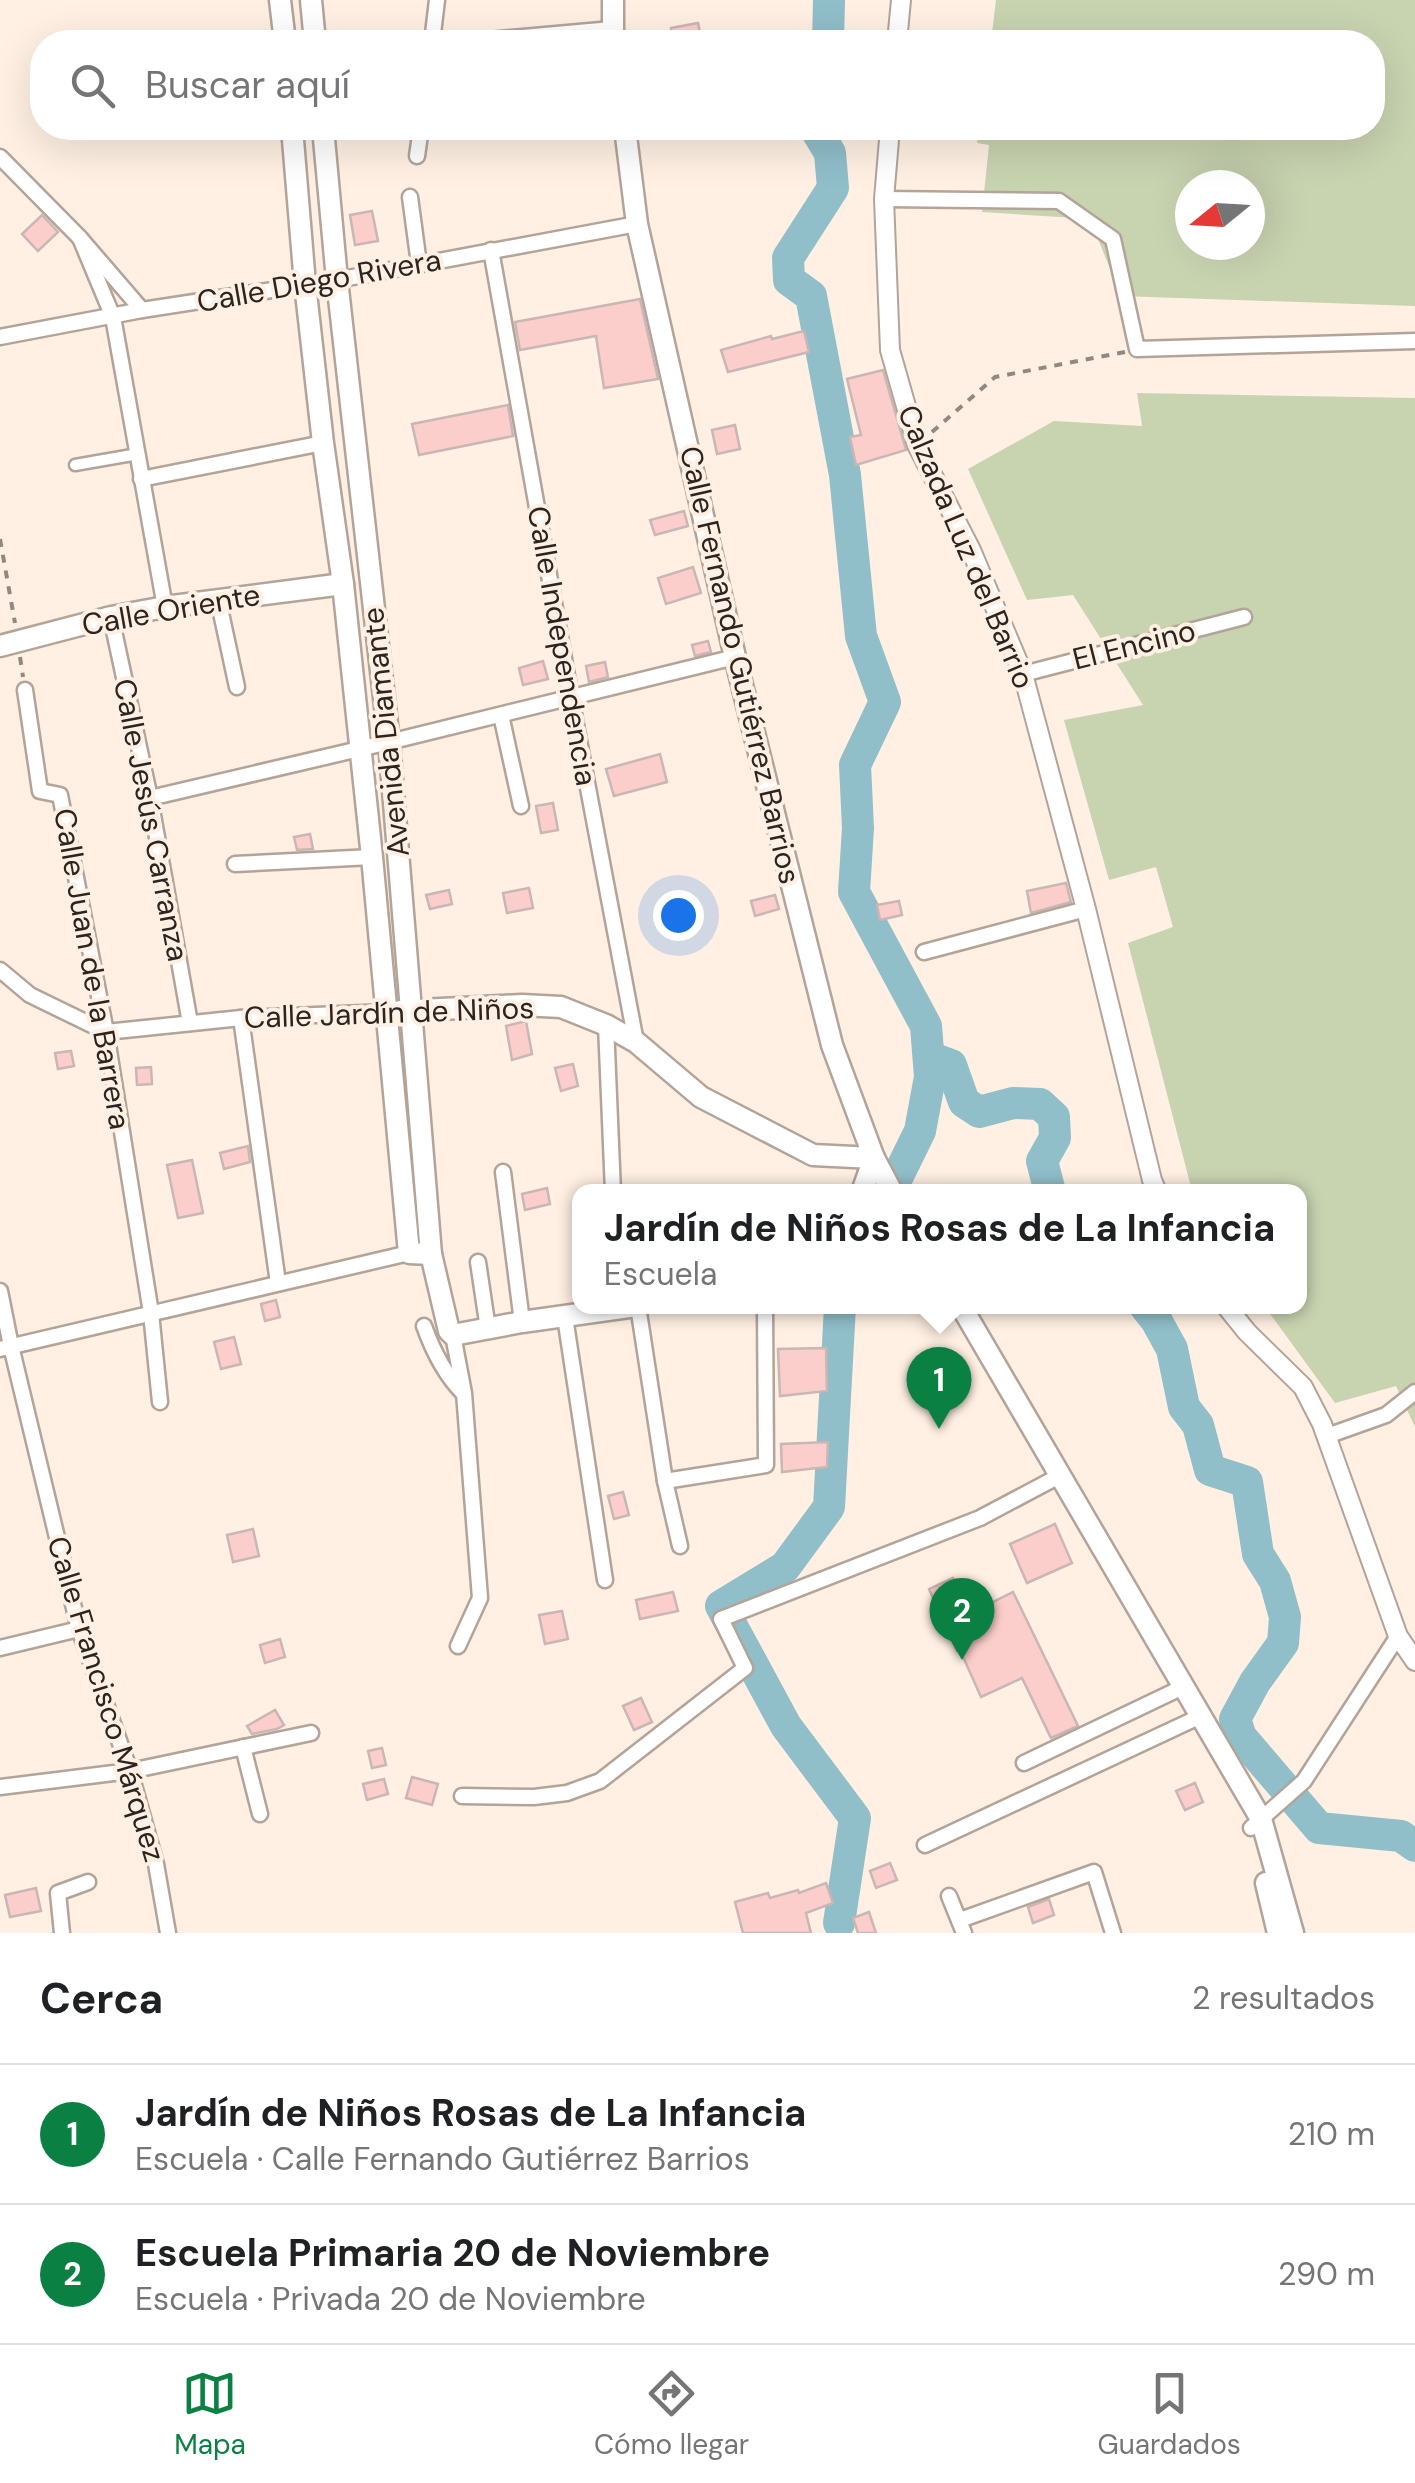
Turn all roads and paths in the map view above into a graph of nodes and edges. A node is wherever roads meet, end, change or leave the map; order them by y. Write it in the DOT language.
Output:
graph roads {
  1 [pos="280,0"];
  2 [pos="311,0"];
  3 [pos="438,0"];
  4 [pos="613,0"];
  5 [pos="901,0"];
  6 [pos="284,30"];
  7 [pos="314,30"];
  8 [pos="434,30"];
  9 [pos="613,30"];
  10 [pos="898,30"];
  11 [pos="293,140"];
  12 [pos="324,140"];
  13 [pos="419,140"];
  14 [pos="626,140"];
  15 [pos="889,140"];
  16 [pos="0,156"];
  17 [pos="417,156"];
  18 [pos="410,197"];
  19 [pos="884,199"];
  20 [pos="637,224"];
  21 [pos="80,238"];
  22 [pos="491,250"];
  23 [pos="419,264"];
  24 [pos="337,280"];
  25 [pos="305,284"];
  26 [pos="142,310"];
  27 [pos="113,317"];
  28 [pos="0,337"];
  29 [pos="1415,340"];
  30 [pos="1138,349"];
  31 [pos="324,443"];
  32 [pos="917,444"];
  33 [pos="138,454"];
  34 [pos="75,465"];
  35 [pos="140,478"];
  36 [pos="0,539"];
  37 [pos="343,584"];
  38 [pos="218,598"];
  39 [pos="165,606"];
  40 [pos="1244,617"];
  41 [pos="111,618"];
  42 [pos="9,644"];
  43 [pos="735,657"];
  44 [pos="1023,674"];
  45 [pos="237,687"];
  46 [pos="25,690"];
  47 [pos="571,698"];
  48 [pos="501,715"];
  49 [pos="388,742"];
  50 [pos="360,748"];
  51 [pos="150,798"];
  52 [pos="520,806"];
  53 [pos="372,858"];
  54 [pos="235,864"];
  55 [pos="1086,908"];
  56 [pos="924,952"];
  57 [pos="0,970"];
  58 [pos="411,1010"];
  59 [pos="388,1012"];
  60 [pos="241,1018"];
  61 [pos="190,1023"];
  62 [pos="606,1025"];
  63 [pos="106,1032"];
  64 [pos="636,1042"];
  65 [pos="874,1158"];
  66 [pos="503,1172"];
  67 [pos="613,1184"];
  68 [pos="865,1184"];
  69 [pos="888,1184"];
  70 [pos="1154,1184"];
  71 [pos="420,1253"];
  72 [pos="478,1262"];
  73 [pos="278,1283"];
  74 [pos="0,1291"];
  75 [pos="151,1313"];
  76 [pos="589,1314"];
  77 [pos="638,1314"];
  78 [pos="764,1314"];
  79 [pos="966,1314"];
  80 [pos="1232,1314"];
  81 [pos="565,1318"];
  82 [pos="522,1322"];
  83 [pos="424,1326"];
  84 [pos="488,1328"];
  85 [pos="453,1335"];
  86 [pos="5,1348"];
  87 [pos="1415,1392"];
  88 [pos="464,1393"];
  89 [pos="160,1402"];
  90 [pos="1326,1436"];
  91 [pos="1061,1475"];
  92 [pos="664,1481"];
  93 [pos="680,1546"];
  94 [pos="605,1580"];
  95 [pos="79,1629"];
  96 [pos="1398,1636"];
  97 [pos="458,1646"];
  98 [pos="0,1648"];
  99 [pos="1415,1659"];
  100 [pos="1183,1687"];
  101 [pos="1201,1716"];
  102 [pos="311,1733"];
  103 [pos="243,1747"];
  104 [pos="1024,1763"];
  105 [pos="130,1771"];
  106 [pos="0,1788"];
  107 [pos="462,1796"];
  108 [pos="260,1814"];
  109 [pos="1256,1824"];
  110 [pos="925,1845"];
  111 [pos="88,1882"];
  112 [pos="949,1896"];
  113 [pos="962,1926"];
  114 [pos="62,1933"];
  115 [pos="168,1933"];
  116 [pos="1113,1933"];
  117 [pos="1278,1933"];
  118 [pos="1293,1933"];
  1 -- 6 [label="main road"];
  2 -- 7 [label="main road"];
  3 -- 8 [label="street"];
  4 -- 9 [label="main road"];
  5 -- 10 [label="street"];
  11 -- 25 [label="main road, Avenida Diamante"];
  12 -- 24 [label="main road, Avenida Diamante"];
  13 -- 17 [label="street"];
  14 -- 20 [label="main road, Calle Fernando Gutiérrez Barrios"];
  15 -- 19 [label="street, Calzada Luz del Barrio"];
  16 -- 21 [label="street"];
  18 -- 23 [label="street"];
  19 -- 30 [label="street"];
  19 -- 32 [label="street, Calzada Luz del Barrio"];
  20 -- 22 [label="street, Calle Diego Rivera"];
  20 -- 43 [label="main road, Calle Fernando Gutiérrez Barrios"];
  21 -- 26 [label="street"];
  21 -- 27 [label="street"];
  22 -- 23 [label="street, Calle Diego Rivera"];
  22 -- 47 [label="street, Calle Independencia"];
  23 -- 24 [label="street, Calle Diego Rivera"];
  24 -- 25 [label="street, Calle Diego Rivera"];
  24 -- 49 [label="main road, Avenida Diamante"];
  25 -- 26 [label="street, Calle Diego Rivera"];
  25 -- 31 [label="main road, Avenida Diamante"];
  26 -- 27 [label="street, Calle Diego Rivera"];
  27 -- 28 [label="street, Calle Diego Rivera"];
  27 -- 33 [label="street"];
  29 -- 30 [label="street"];
  30 -- 32 [label="path"];
  31 -- 35 [label="street"];
  31 -- 37 [label="main road, Avenida Diamante"];
  32 -- 44 [label="street, Calzada Luz del Barrio"];
  33 -- 34 [label="street"];
  33 -- 35 [label="street"];
  35 -- 39 [label="street"];
  36 -- 42 [label="path"];
  37 -- 38 [label="main road, Calle Oriente"];
  37 -- 50 [label="main road, Avenida Diamante"];
  38 -- 39 [label="main road, Calle Oriente"];
  38 -- 45 [label="street"];
  39 -- 41 [label="main road, Calle Oriente"];
  40 -- 44 [label="street, El Encino"];
  41 -- 42 [label="main road, Calle Oriente"];
  41 -- 51 [label="street, Calle Jesús Carranza"];
  42 -- 46 [label="path"];
  43 -- 47 [label="street"];
  43 -- 65 [label="main road, Calle Fernando Gutiérrez Barrios"];
  44 -- 55 [label="street, Calzada Luz del Barrio"];
  46 -- 63 [label="street, Calle Juan de la Barrera"];
  47 -- 48 [label="street"];
  47 -- 64 [label="street, Calle Independencia"];
  48 -- 49 [label="street"];
  48 -- 52 [label="street"];
  49 -- 50 [label="street"];
  49 -- 58 [label="main road, Avenida Diamante"];
  50 -- 51 [label="street"];
  50 -- 53 [label="main road, Avenida Diamante"];
  51 -- 61 [label="street, Calle Jesús Carranza"];
  53 -- 54 [label="street"];
  53 -- 59 [label="main road, Avenida Diamante"];
  55 -- 56 [label="street"];
  55 -- 70 [label="street, Calzada Luz del Barrio"];
  57 -- 63 [label="street"];
  58 -- 59 [label="main road, Calle Jardín de Niños"];
  58 -- 62 [label="main road, Calle Jardín de Niños"];
  58 -- 71 [label="main road, Avenida Diamante"];
  59 -- 60 [label="street, Calle Jardín de Niños"];
  59 -- 71 [label="main road, Avenida Diamante"];
  60 -- 61 [label="street, Calle Jardín de Niños"];
  60 -- 73 [label="street"];
  61 -- 63 [label="street, Calle Jardín de Niños"];
  62 -- 64 [label="main road, Calle Jardín de Niños"];
  62 -- 67 [label="street"];
  63 -- 75 [label="street, Calle Juan de la Barrera"];
  64 -- 65 [label="main road, Calle Jardín de Niños"];
  65 -- 68 [label="main road"];
  65 -- 69 [label="main road, Calle Fernando Gutiérrez Barrios"];
  66 -- 82 [label="street"];
  71 -- 73 [label="street"];
  71 -- 85 [label="main road, Avenida Diamante"];
  72 -- 84 [label="street"];
  73 -- 75 [label="street"];
  74 -- 86 [label="street, Calle Francisco Márquez"];
  75 -- 86 [label="street"];
  75 -- 89 [label="street, Calle Juan de la Barrera"];
  76 -- 81 [label="main road"];
  77 -- 92 [label="street"];
  78 -- 92 [label="street"];
  79 -- 91 [label="main road"];
  80 -- 90 [label="street"];
  81 -- 82 [label="main road"];
  81 -- 94 [label="street"];
  82 -- 84 [label="main road"];
  83 -- 88 [label="street"];
  84 -- 85 [label="main road"];
  85 -- 88 [label="street"];
  86 -- 95 [label="street, Calle Francisco Márquez"];
  87 -- 90 [label="street"];
  88 -- 97 [label="street"];
  90 -- 96 [label="street"];
  91 -- 100 [label="main road"];
  91 -- 107 [label="street"];
  92 -- 93 [label="street"];
  95 -- 98 [label="street"];
  95 -- 105 [label="street, Calle Francisco Márquez"];
  96 -- 99 [label="street"];
  96 -- 109 [label="street"];
  100 -- 101 [label="main road"];
  100 -- 104 [label="street"];
  101 -- 109 [label="main road"];
  101 -- 110 [label="street"];
  102 -- 103 [label="street"];
  103 -- 105 [label="street"];
  103 -- 108 [label="street"];
  105 -- 106 [label="street"];
  105 -- 115 [label="street, Calle Francisco Márquez"];
  109 -- 117 [label="main road"];
  109 -- 118 [label="main road"];
  111 -- 114 [label="street"];
  112 -- 113 [label="street"];
  113 -- 116 [label="street"];
}
